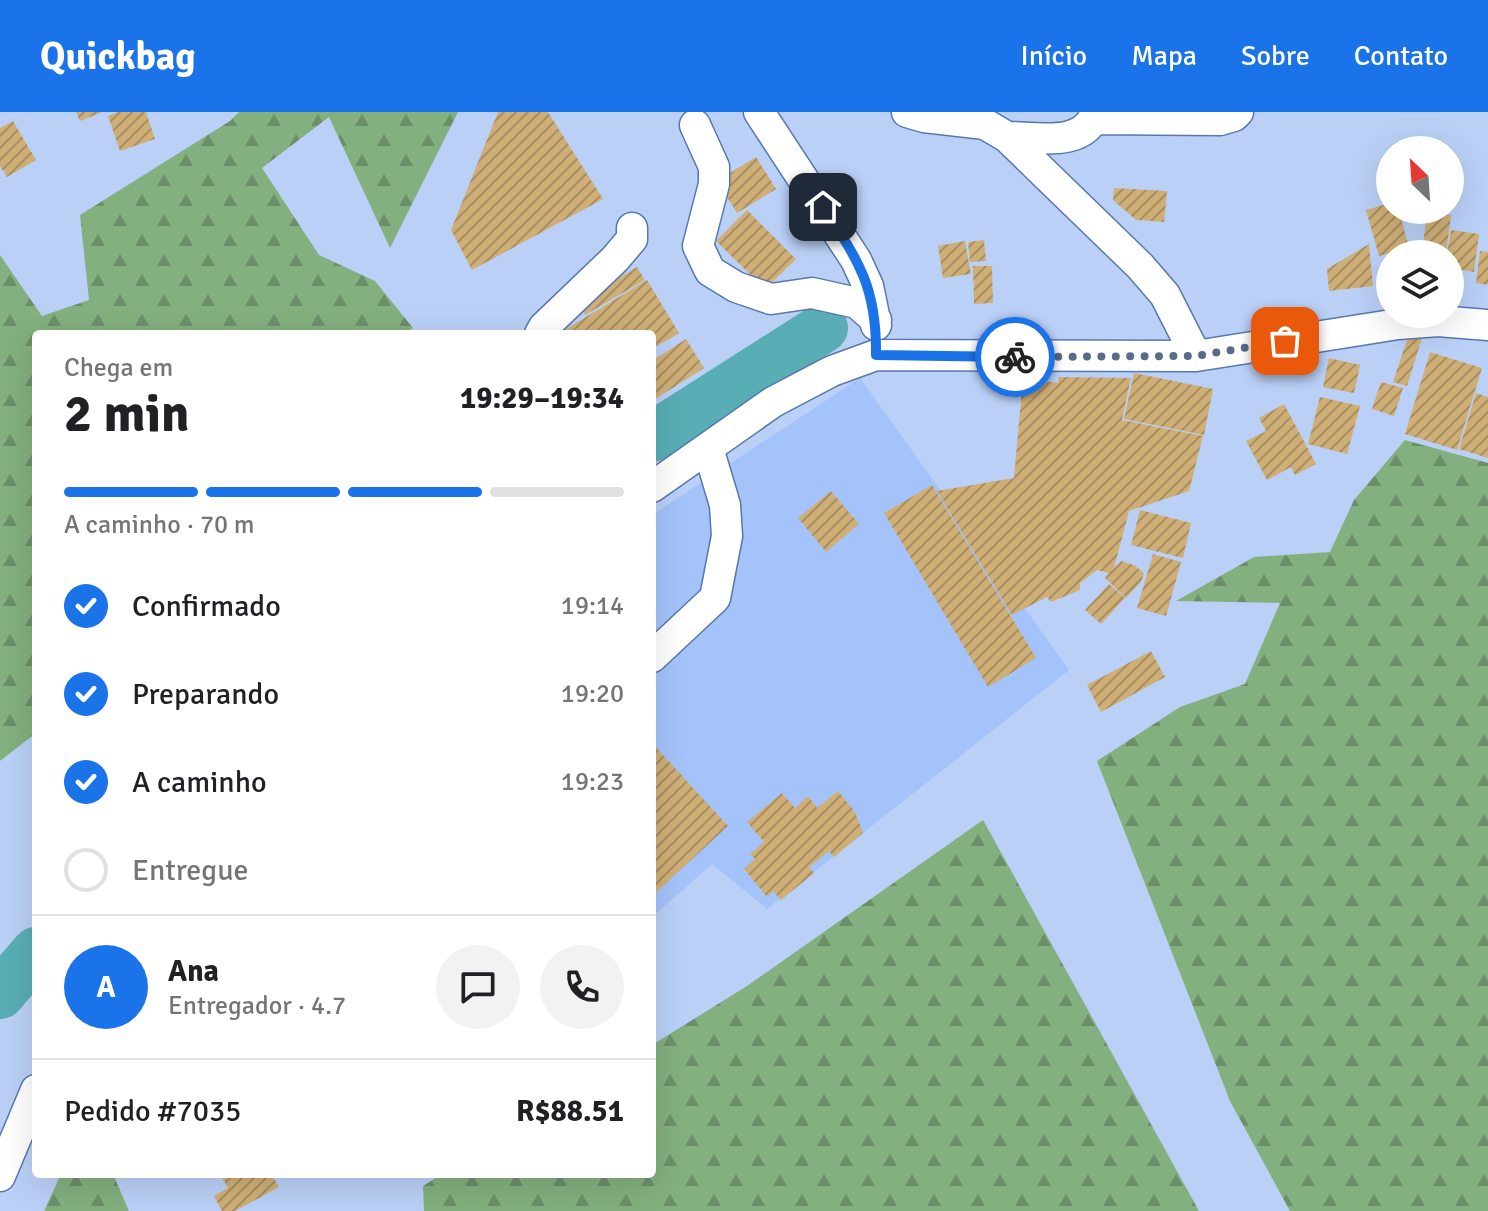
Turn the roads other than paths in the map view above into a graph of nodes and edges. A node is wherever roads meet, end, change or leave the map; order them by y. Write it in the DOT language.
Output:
graph roads {
  1 [pos="759,112"];
  2 [pos="907,112"];
  3 [pos="1238,112"];
  4 [pos="1095,116"];
  5 [pos="695,125"];
  6 [pos="1007,137"];
  7 [pos="632,228"];
  8 [pos="876,320"];
  9 [pos="1488,325"];
  10 [pos="542,330"];
  11 [pos="876,355"];
  12 [pos="1196,356"];
  13 [pos="708,448"];
  14 [pos="656,484"];
  15 [pos="656,653"];
  16 [pos="32,1100"];
  17 [pos="0,1176"];
  1 -- 8 [label="street"];
  2 -- 6 [label="street"];
  3 -- 4 [label="street"];
  4 -- 6 [label="street"];
  5 -- 8 [label="street"];
  6 -- 12 [label="street"];
  7 -- 10 [label="street"];
  8 -- 11 [label="street"];
  9 -- 12 [label="street"];
  11 -- 12 [label="street"];
  11 -- 13 [label="street"];
  13 -- 14 [label="street"];
  13 -- 15 [label="street"];
  16 -- 17 [label="street"];
}
